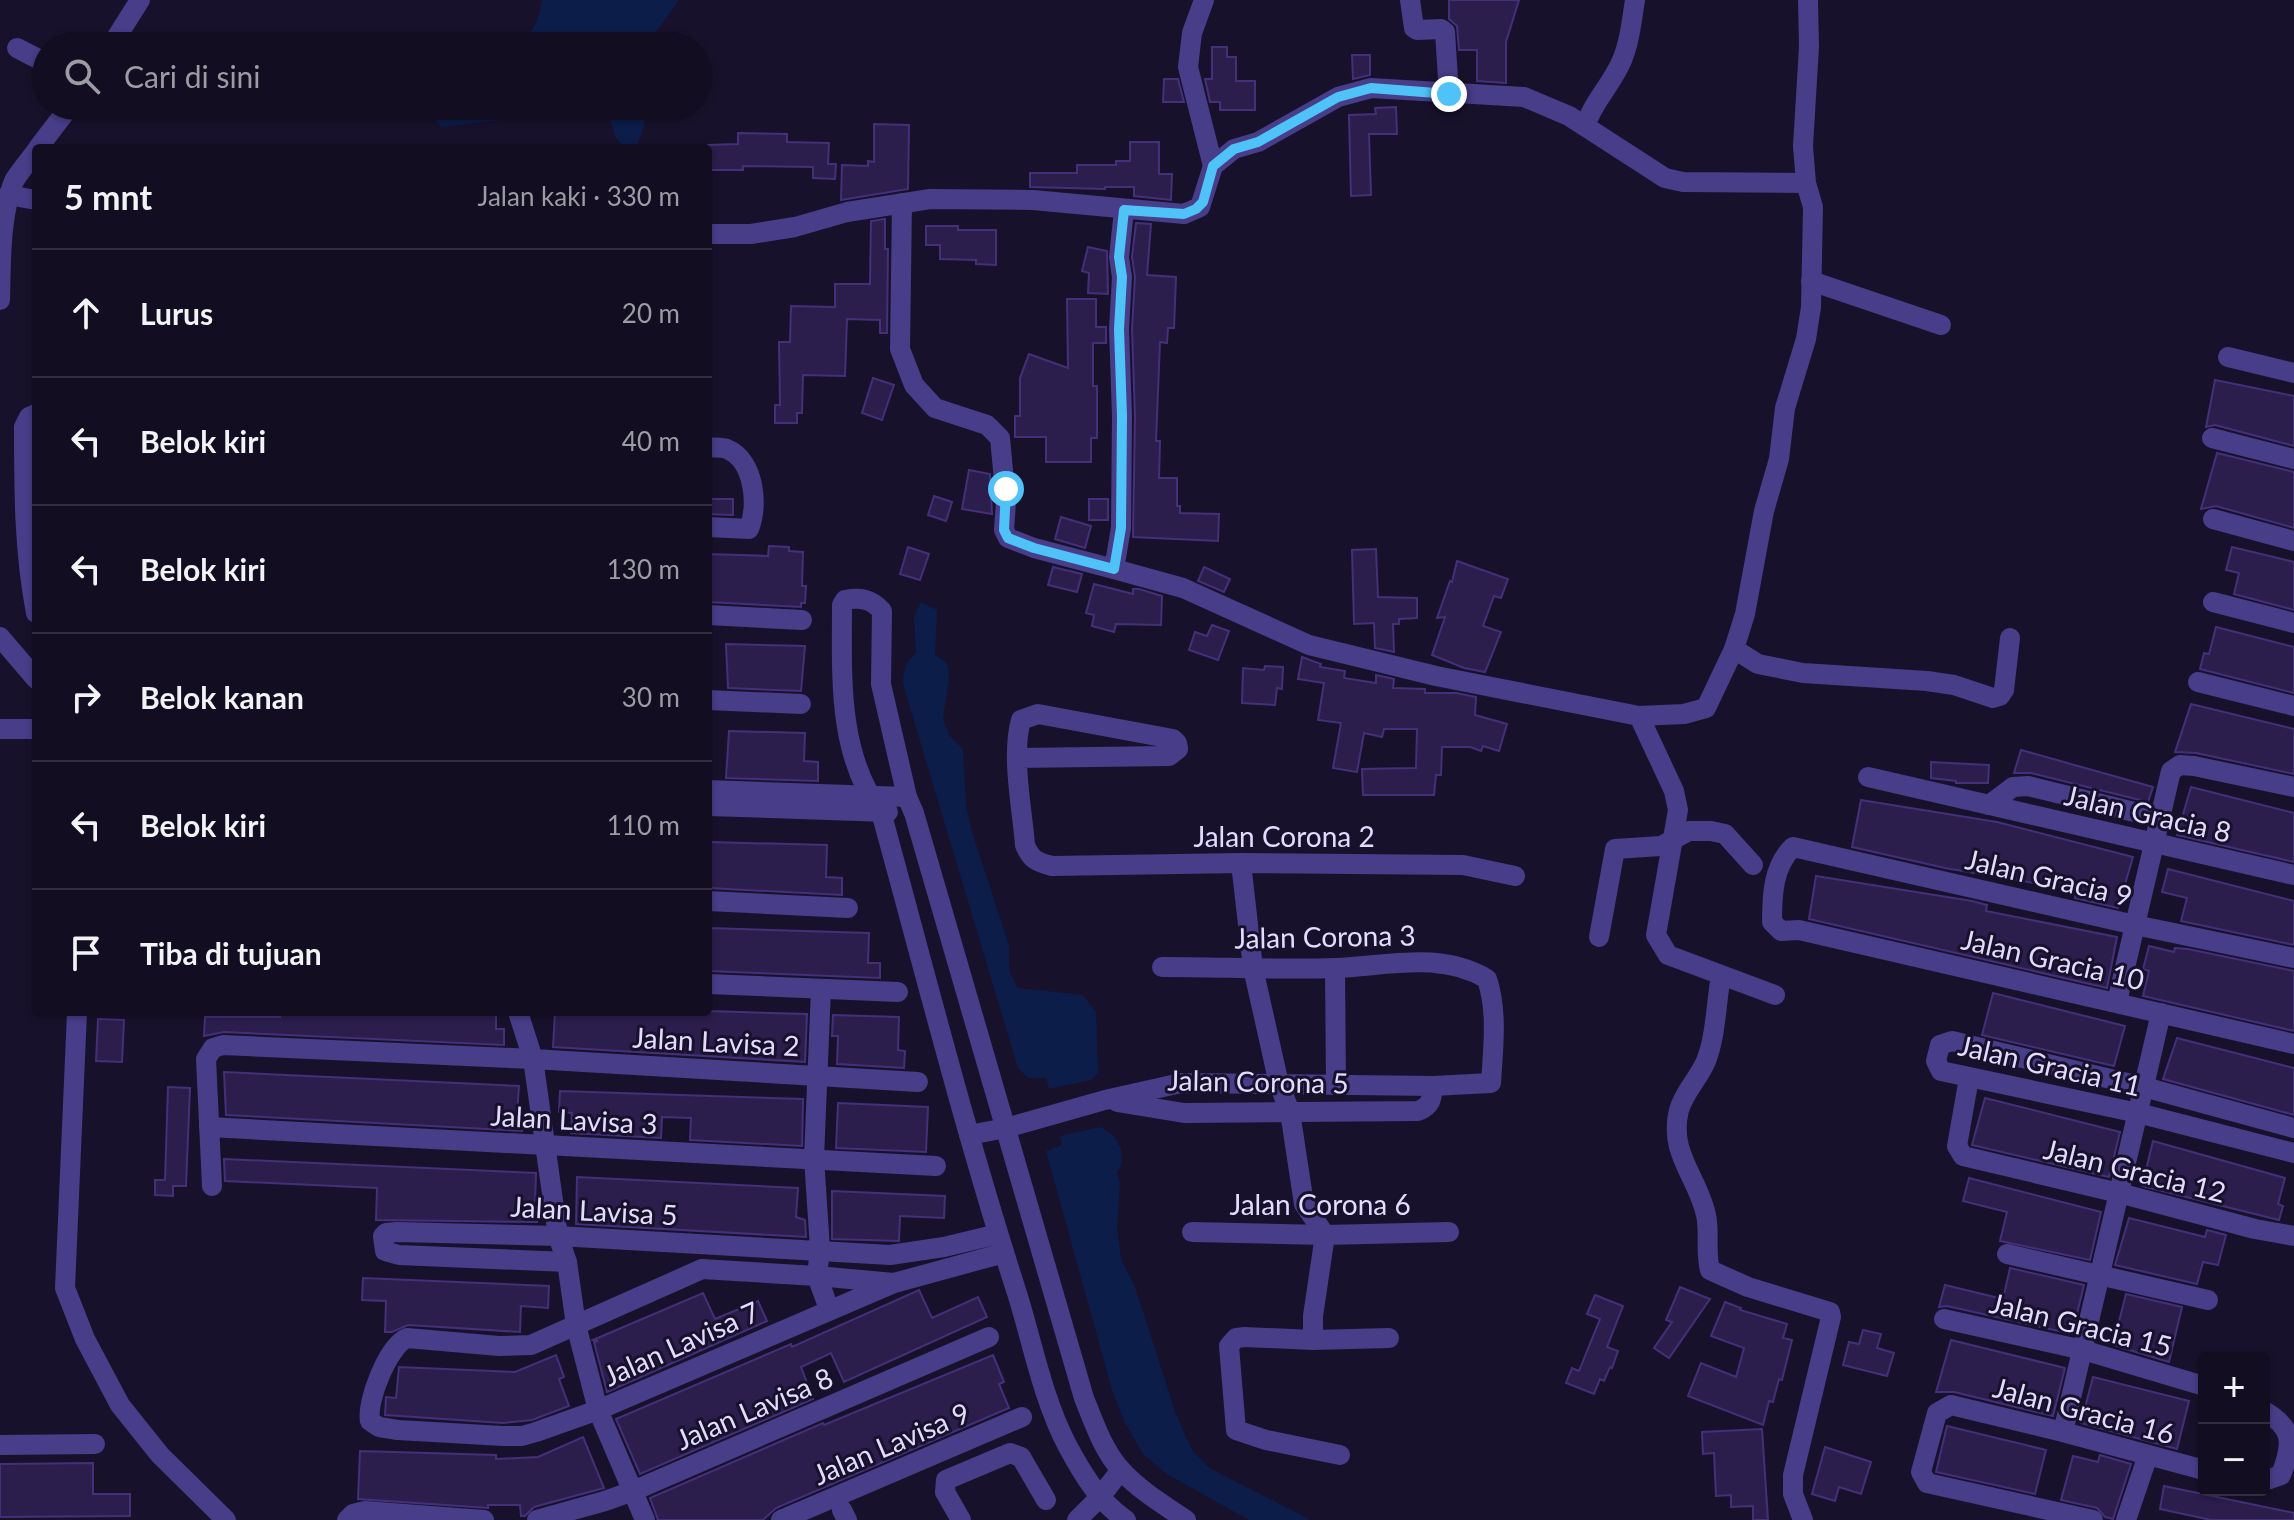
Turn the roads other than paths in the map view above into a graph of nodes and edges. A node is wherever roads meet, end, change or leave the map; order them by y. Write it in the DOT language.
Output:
graph roads {
  1 [pos="140,0"];
  2 [pos="1204,0"];
  3 [pos="1410,0"];
  4 [pos="1635,0"];
  5 [pos="1808,0"];
  6 [pos="120,32"];
  7 [pos="17,48"];
  8 [pos="32,56"];
  9 [pos="1449,94"];
  10 [pos="59,120"];
  11 [pos="1585,126"];
  12 [pos="41,144"];
  13 [pos="32,155"];
  14 [pos="1213,166"];
  15 [pos="1806,183"];
  16 [pos="7,186"];
  17 [pos="32,198"];
  18 [pos="902,203"];
  19 [pos="1124,210"];
  20 [pos="712,234"];
  21 [pos="1811,281"];
  22 [pos="0,300"];
  23 [pos="1941,325"];
  24 [pos="2228,357"];
  25 [pos="2294,373"];
  26 [pos="32,416"];
  27 [pos="2212,438"];
  28 [pos="717,448"];
  29 [pos="2294,459"];
  30 [pos="30,501"];
  31 [pos="2213,519"];
  32 [pos="712,527"];
  33 [pos="2294,541"];
  34 [pos="32,552"];
  35 [pos="1114,569"];
  36 [pos="2213,602"];
  37 [pos="712,615"];
  38 [pos="802,620"];
  39 [pos="2294,623"];
  40 [pos="0,637"];
  41 [pos="2010,638"];
  42 [pos="1734,649"];
  43 [pos="32,674"];
  44 [pos="2198,682"];
  45 [pos="712,700"];
  46 [pos="801,704"];
  47 [pos="2294,706"];
  48 [pos="1639,716"];
  49 [pos="0,729"];
  50 [pos="32,729"];
  51 [pos="1018,758"];
  52 [pos="1868,777"];
  53 [pos="2294,787"];
  54 [pos="712,790"];
  55 [pos="875,804"];
  56 [pos="911,805"];
  57 [pos="1989,805"];
  58 [pos="712,806"];
  59 [pos="2159,818"];
  60 [pos="1673,840"];
  61 [pos="2154,843"];
  62 [pos="1241,863"];
  63 [pos="1753,865"];
  64 [pos="2294,875"];
  65 [pos="1515,876"];
  66 [pos="712,901"];
  67 [pos="848,908"];
  68 [pos="2135,925"];
  69 [pos="1799,930"];
  70 [pos="1599,937"];
  71 [pos="2294,958"];
  72 [pos="1162,967"];
  73 [pos="1253,968"];
  74 [pos="1335,968"];
  75 [pos="1721,976"];
  76 [pos="712,984"];
  77 [pos="821,989"];
  78 [pos="898,992"];
  79 [pos="1775,995"];
  80 [pos="2117,1002"];
  81 [pos="2161,1013"];
  82 [pos="77,1016"];
  83 [pos="519,1016"];
  84 [pos="2294,1044"];
  85 [pos="533,1059"];
  86 [pos="817,1075"];
  87 [pos="1969,1078"];
  88 [pos="918,1082"];
  89 [pos="1336,1083"];
  90 [pos="1491,1083"];
  91 [pos="1279,1084"];
  92 [pos="1433,1086"];
  93 [pos="2144,1087"];
  94 [pos="1105,1100"];
  95 [pos="1290,1112"];
  96 [pos="2138,1113"];
  97 [pos="209,1127"];
  98 [pos="1006,1128"];
  99 [pos="2294,1128"];
  100 [pos="969,1135"];
  101 [pos="546,1146"];
  102 [pos="2294,1153"];
  103 [pos="814,1158"];
  104 [pos="936,1166"];
  105 [pos="212,1186"];
  106 [pos="2119,1193"];
  107 [pos="1192,1232"];
  108 [pos="1449,1232"];
  109 [pos="1325,1235"];
  110 [pos="558,1236"];
  111 [pos="2294,1236"];
  112 [pos="1001,1244"];
  113 [pos="820,1249"];
  114 [pos="2007,1254"];
  115 [pos="567,1262"];
  116 [pos="817,1276"];
  117 [pos="2100,1276"];
  118 [pos="894,1283"];
  119 [pos="2208,1300"];
  120 [pos="829,1309"];
  121 [pos="1944,1319"];
  122 [pos="576,1325"];
  123 [pos="989,1337"];
  124 [pos="1389,1338"];
  125 [pos="1313,1340"];
  126 [pos="2083,1350"];
  127 [pos="2198,1384"];
  128 [pos="598,1410"];
  129 [pos="2270,1414"];
  130 [pos="1022,1417"];
  131 [pos="2063,1432"];
  132 [pos="95,1444"];
  133 [pos="0,1445"];
  134 [pos="1340,1455"];
  135 [pos="2148,1455"];
  136 [pos="2198,1468"];
  137 [pos="1127,1476"];
  138 [pos="2270,1479"];
  139 [pos="633,1491"];
  140 [pos="1046,1500"];
  141 [pos="1111,1512"];
  142 [pos="350,1517"];
  143 [pos="226,1520"];
  144 [pos="484,1520"];
  145 [pos="537,1520"];
  146 [pos="645,1520"];
  147 [pos="781,1520"];
  148 [pos="961,1520"];
  149 [pos="1077,1520"];
  150 [pos="1186,1520"];
  151 [pos="1803,1520"];
  152 [pos="2093,1520"];
  153 [pos="2126,1520"];
  1 -- 6 [label="street"];
  2 -- 14 [label="street"];
  3 -- 9 [label="street"];
  4 -- 11 [label="street"];
  5 -- 15 [label="street"];
  7 -- 8 [label="street"];
  9 -- 11 [label="street"];
  9 -- 14 [label="street"];
  10 -- 12 [label="street"];
  11 -- 15 [label="street"];
  13 -- 16 [label="street"];
  14 -- 19 [label="street"];
  15 -- 21 [label="street"];
  16 -- 17 [label="street"];
  16 -- 22 [label="street"];
  18 -- 19 [label="street"];
  18 -- 20 [label="street"];
  18 -- 35 [label="street"];
  19 -- 35 [label="street"];
  21 -- 23 [label="street"];
  21 -- 42 [label="street"];
  24 -- 25 [label="street"];
  26 -- 30 [label="street"];
  27 -- 29 [label="street"];
  28 -- 32 [label="street"];
  30 -- 34 [label="street"];
  31 -- 33 [label="street"];
  35 -- 48 [label="street"];
  36 -- 39 [label="street"];
  37 -- 38 [label="street"];
  40 -- 43 [label="street"];
  41 -- 42 [label="street"];
  42 -- 48 [label="street"];
  44 -- 47 [label="street"];
  45 -- 46 [label="street"];
  48 -- 60 [label="street"];
  49 -- 50 [label="street"];
  51 -- 51 [label="street"];
  51 -- 62 [label="street, Jalan Corona 2"];
  52 -- 57 [label="street, Jalan Gracia 8"];
  53 -- 59 [label="street"];
  54 -- 55 [label="street"];
  55 -- 56 [label="street"];
  55 -- 56 [label="street"];
  55 -- 58 [label="street"];
  55 -- 100 [label="street"];
  56 -- 98 [label="street"];
  57 -- 59 [label="street, Jalan Gracia 8"];
  57 -- 61 [label="street, Jalan Gracia 8"];
  59 -- 61 [label="street"];
  60 -- 63 [label="street"];
  60 -- 70 [label="street"];
  60 -- 75 [label="street"];
  61 -- 64 [label="street, Jalan Gracia 8"];
  61 -- 68 [label="street"];
  62 -- 65 [label="street, Jalan Corona 2"];
  62 -- 73 [label="street"];
  66 -- 67 [label="street"];
  68 -- 69 [label="street, Jalan Gracia 9"];
  68 -- 71 [label="street, Jalan Gracia 9"];
  68 -- 80 [label="street"];
  69 -- 80 [label="street, Jalan Gracia 10"];
  72 -- 73 [label="street, Jalan Corona 3"];
  73 -- 74 [label="street, Jalan Corona 3"];
  73 -- 91 [label="street"];
  74 -- 89 [label="street"];
  74 -- 90 [label="street, Jalan Corona 3"];
  75 -- 79 [label="street"];
  75 -- 151 [label="street"];
  76 -- 77 [label="street"];
  77 -- 78 [label="street"];
  77 -- 86 [label="street"];
  80 -- 81 [label="street, Jalan Gracia 10"];
  81 -- 84 [label="street, Jalan Gracia 10"];
  81 -- 93 [label="street"];
  82 -- 143 [label="street"];
  83 -- 85 [label="street"];
  85 -- 86 [label="street, Jalan Lavisa 2"];
  85 -- 97 [label="street, Jalan Lavisa 2"];
  85 -- 101 [label="street"];
  86 -- 88 [label="street, Jalan Lavisa 2"];
  86 -- 103 [label="street"];
  87 -- 93 [label="street, Jalan Gracia 11"];
  87 -- 96 [label="street, Jalan Gracia 11"];
  87 -- 106 [label="street, Jalan Gracia 12"];
  89 -- 91 [label="street, Jalan Corona 5"];
  89 -- 92 [label="street, Jalan Corona 5"];
  90 -- 92 [label="street, Jalan Corona 5"];
  91 -- 94 [label="street, Jalan Corona 5"];
  91 -- 95 [label="street"];
  92 -- 95 [label="street, Jalan Corona 5"];
  93 -- 96 [label="street"];
  93 -- 99 [label="street, Jalan Gracia 11"];
  94 -- 95 [label="street, Jalan Corona 5"];
  94 -- 98 [label="street"];
  95 -- 109 [label="street"];
  96 -- 102 [label="street, Jalan Gracia 11"];
  96 -- 106 [label="street"];
  97 -- 101 [label="street, Jalan Lavisa 3"];
  97 -- 105 [label="street"];
  98 -- 100 [label="street"];
  98 -- 137 [label="street"];
  100 -- 112 [label="street"];
  101 -- 103 [label="street, Jalan Lavisa 3"];
  101 -- 110 [label="street"];
  103 -- 104 [label="street, Jalan Lavisa 3"];
  103 -- 113 [label="street"];
  106 -- 111 [label="street, Jalan Gracia 12"];
  106 -- 117 [label="street"];
  107 -- 109 [label="street, Jalan Corona 6"];
  108 -- 109 [label="street, Jalan Corona 6"];
  109 -- 125 [label="street"];
  110 -- 113 [label="street, Jalan Lavisa 5"];
  110 -- 115 [label="street"];
  110 -- 115 [label="street, Jalan Lavisa 5"];
  112 -- 113 [label="street, Jalan Lavisa 5"];
  112 -- 118 [label="street, Jalan Lavisa 7"];
  112 -- 141 [label="street"];
  113 -- 116 [label="street"];
  114 -- 117 [label="street, Jalan Gracia 15"];
  115 -- 122 [label="street"];
  116 -- 118 [label="street"];
  116 -- 120 [label="street"];
  116 -- 122 [label="street"];
  117 -- 119 [label="street, Jalan Gracia 15"];
  117 -- 126 [label="street"];
  118 -- 120 [label="street, Jalan Lavisa 7"];
  120 -- 128 [label="street, Jalan Lavisa 7"];
  121 -- 126 [label="street, Jalan Gracia 15"];
  122 -- 128 [label="street"];
  122 -- 128 [label="street, Jalan Lavisa 7"];
  123 -- 139 [label="street, Jalan Lavisa 8"];
  124 -- 125 [label="street"];
  125 -- 134 [label="street"];
  126 -- 127 [label="street, Jalan Gracia 15"];
  126 -- 131 [label="street"];
  128 -- 139 [label="street"];
  129 -- 138 [label="street"];
  130 -- 147 [label="street, Jalan Lavisa 9"];
  131 -- 135 [label="street, Jalan Gracia 16"];
  131 -- 152 [label="street, Jalan Gracia 16"];
  132 -- 133 [label="street"];
  135 -- 136 [label="street, Jalan Gracia 16"];
  135 -- 153 [label="street"];
  137 -- 141 [label="street"];
  137 -- 150 [label="street"];
  139 -- 145 [label="street, Jalan Lavisa 8"];
  139 -- 146 [label="street"];
  140 -- 148 [label="street"];
  141 -- 149 [label="street"];
  142 -- 144 [label="street"];
}
